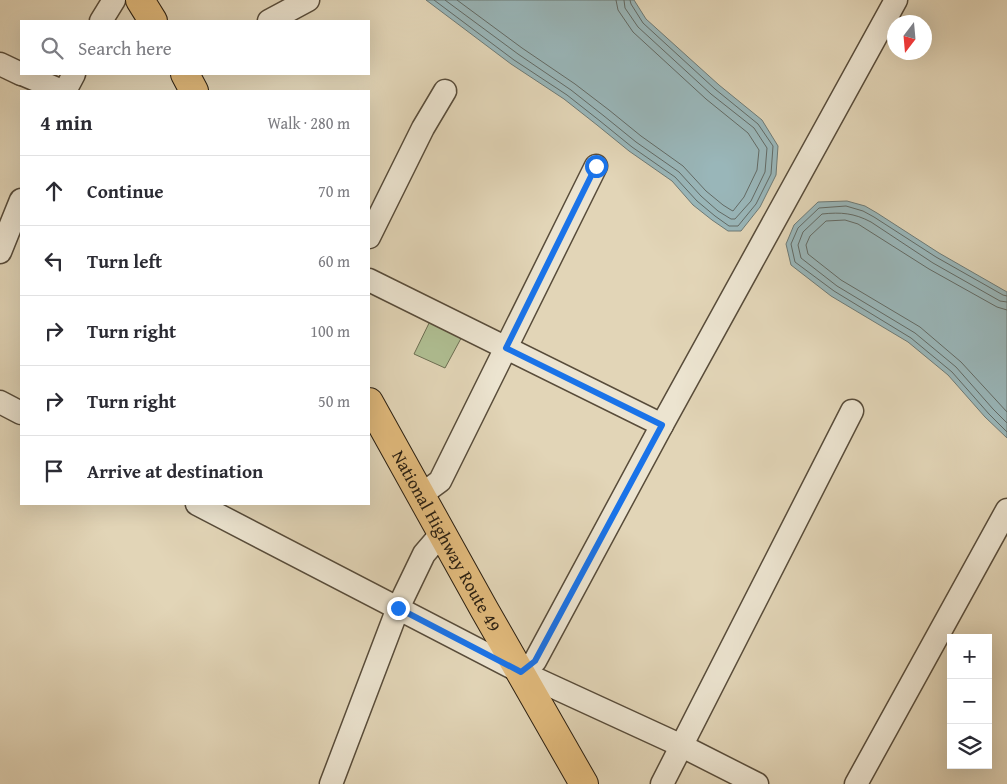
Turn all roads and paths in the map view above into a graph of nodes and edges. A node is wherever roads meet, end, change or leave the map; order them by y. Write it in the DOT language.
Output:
graph roads {
  1 [pos="114,0"];
  2 [pos="140,0"];
  3 [pos="308,0"];
  4 [pos="896,0"];
  5 [pos="102,20"];
  6 [pos="152,20"];
  7 [pos="271,20"];
  8 [pos="0,64"];
  9 [pos="20,74"];
  10 [pos="24,75"];
  11 [pos="73,75"];
  12 [pos="185,75"];
  13 [pos="61,90"];
  14 [pos="65,90"];
  15 [pos="193,90"];
  16 [pos="445,91"];
  17 [pos="596,166"];
  18 [pos="20,202"];
  19 [pos="370,234"];
  20 [pos="0,252"];
  21 [pos="370,280"];
  22 [pos="506,348"];
  23 [pos="0,402"];
  24 [pos="370,404"];
  25 [pos="852,411"];
  26 [pos="20,412"];
  27 [pos="662,425"];
  28 [pos="421,495"];
  29 [pos="199,505"];
  30 [pos="1007,510"];
  31 [pos="442,533"];
  32 [pos="398,608"];
  33 [pos="521,672"];
  34 [pos="682,746"];
  35 [pos="331,784"];
  36 [pos="584,784"];
  37 [pos="662,784"];
  38 [pos="757,784"];
  39 [pos="856,784"];
  1 -- 5 [label="street"];
  2 -- 6 [label="highway"];
  3 -- 7 [label="street"];
  4 -- 27 [label="street"];
  8 -- 9 [label="street"];
  10 -- 13 [label="street"];
  11 -- 14 [label="street"];
  12 -- 15 [label="highway"];
  16 -- 19 [label="street"];
  17 -- 22 [label="street"];
  18 -- 20 [label="street"];
  21 -- 22 [label="street"];
  22 -- 27 [label="street"];
  22 -- 28 [label="street"];
  23 -- 26 [label="street"];
  24 -- 28 [label="highway, National Highway Route 49"];
  25 -- 34 [label="street"];
  27 -- 33 [label="street"];
  28 -- 31 [label="highway, National Highway Route 49"];
  29 -- 32 [label="street"];
  30 -- 39 [label="street"];
  31 -- 32 [label="street"];
  31 -- 33 [label="highway, National Highway Route 49"];
  32 -- 33 [label="street"];
  32 -- 35 [label="street"];
  33 -- 34 [label="street"];
  33 -- 36 [label="highway, National Highway Route 49"];
  34 -- 37 [label="street"];
  34 -- 38 [label="street"];
}
